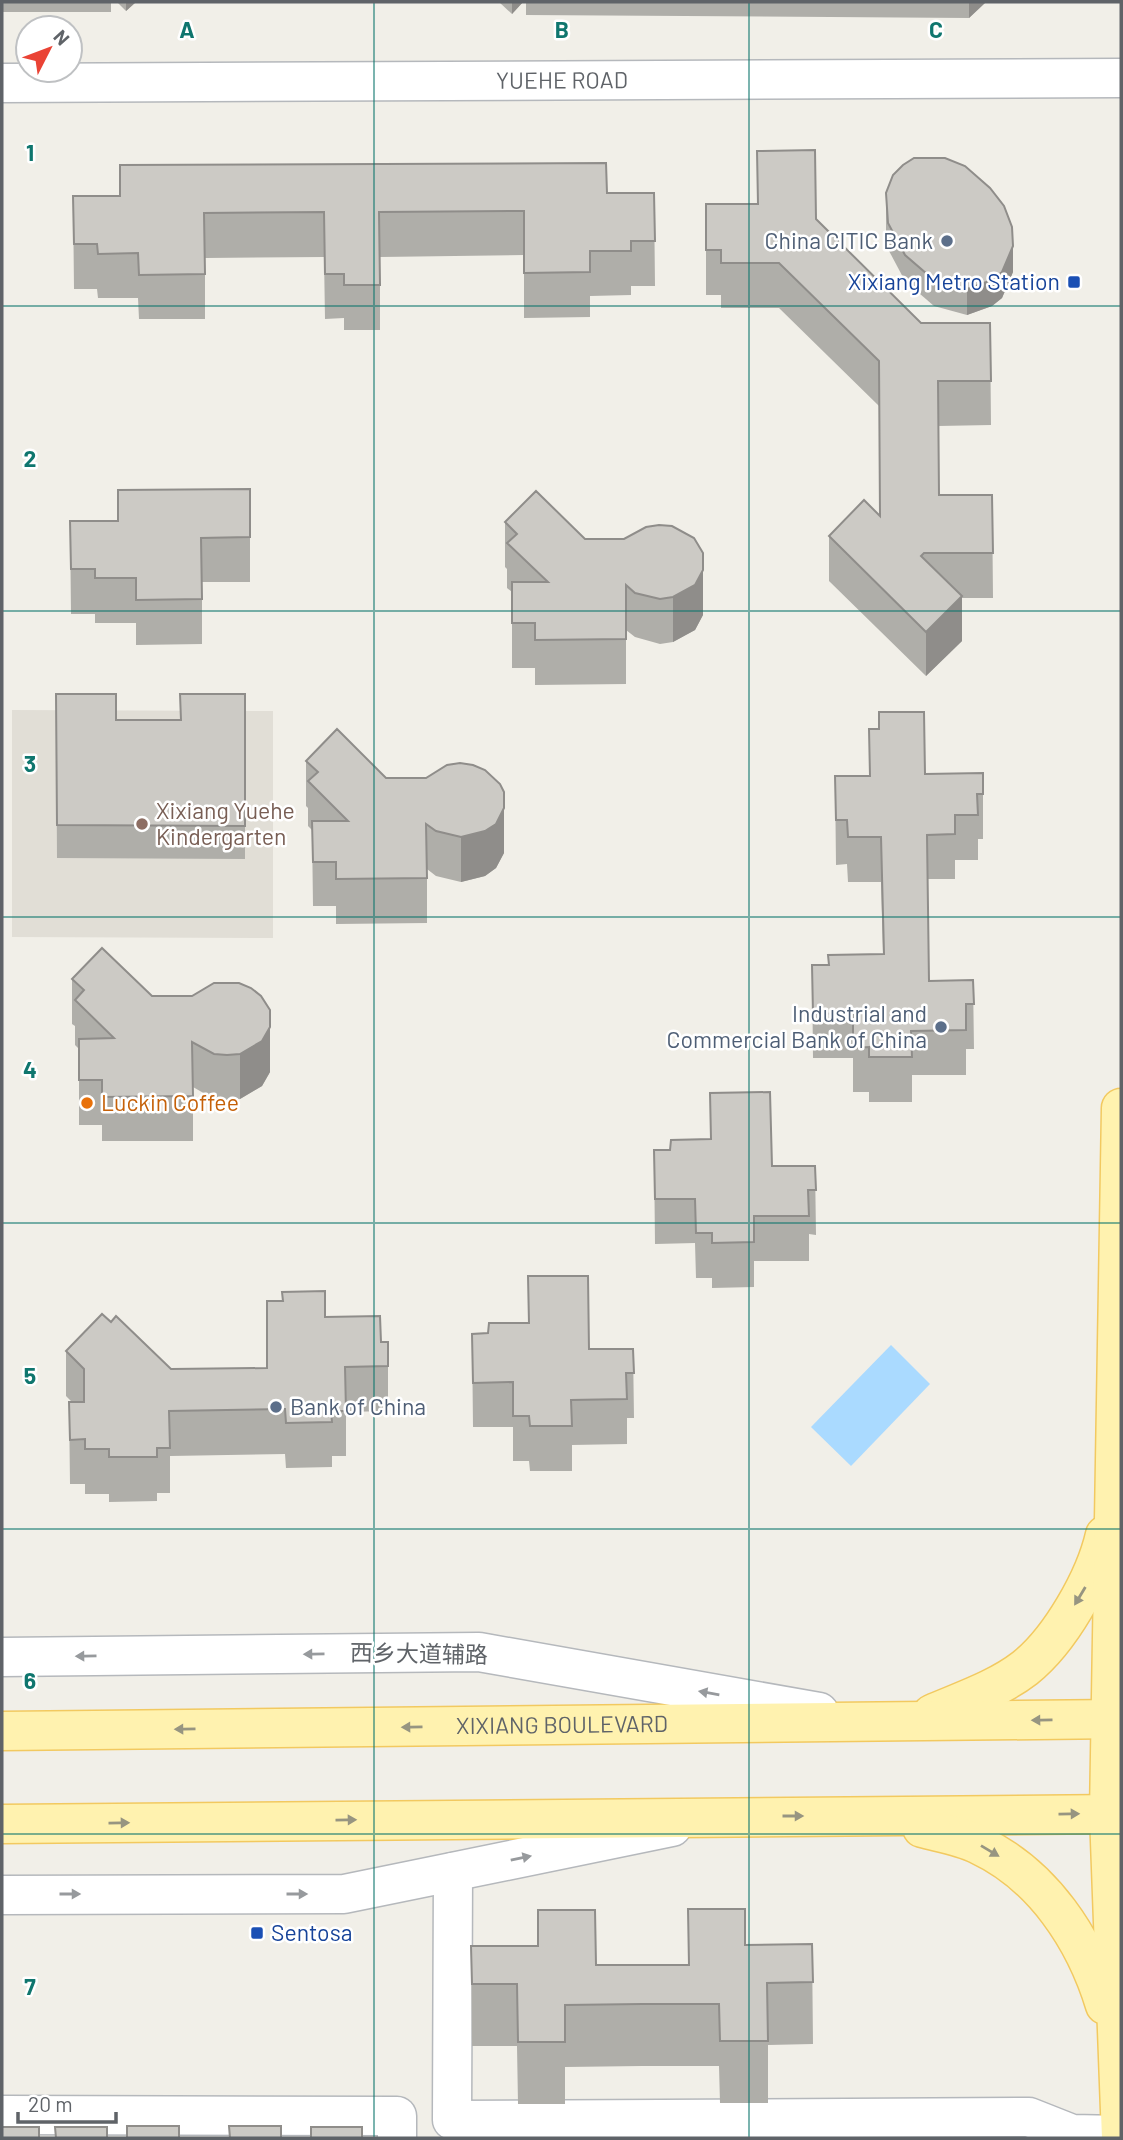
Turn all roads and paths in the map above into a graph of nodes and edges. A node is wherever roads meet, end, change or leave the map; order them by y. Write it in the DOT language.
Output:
graph roads {
  1 [pos="1121,78"];
  2 [pos="2,83"];
  3 [pos="1121,1108"];
  4 [pos="1115,1485"];
  5 [pos="2,1657"];
  6 [pos="1116,1719"];
  7 [pos="917,1721"];
  8 [pos="873,1722"];
  9 [pos="2,1731"];
  10 [pos="1115,1814"];
  11 [pos="879,1815"];
  12 [pos="724,1816"];
  13 [pos="2,1824"];
  14 [pos="453,1872"];
  15 [pos="2,1895"];
  16 [pos="1116,2044"];
  17 [pos="2,2115"];
  18 [pos="212,2127"];
  19 [pos="1067,2136"];
  20 [pos="1121,2137"];
  21 [pos="397,2138"];
  1 -- 2 [label="street, YUEHE ROAD"];
  3 -- 4 [label="main road"];
  4 -- 6 [label="main road"];
  4 -- 7 [label="main road, one-way"];
  8 -- 5 [label="street, 西乡大道辅路, one-way"];
  6 -- 7 [label="main road, XIXIANG BOULEVARD, one-way"];
  6 -- 10 [label="main road"];
  7 -- 8 [label="main road, XIXIANG BOULEVARD"];
  8 -- 9 [label="main road, XIXIANG BOULEVARD, one-way"];
  11 -- 10 [label="main road, one-way"];
  10 -- 16 [label="main road"];
  12 -- 11 [label="main road, one-way"];
  11 -- 16 [label="main road, one-way"];
  13 -- 12 [label="main road, one-way"];
  14 -- 12 [label="street, one-way"];
  15 -- 14 [label="street, one-way"];
  14 -- 19 [label="street"];
  16 -- 20 [label="main road"];
  17 -- 18 [label="street"];
  18 -- 21 [label="street"];
  19 -- 20 [label="street"];
}
